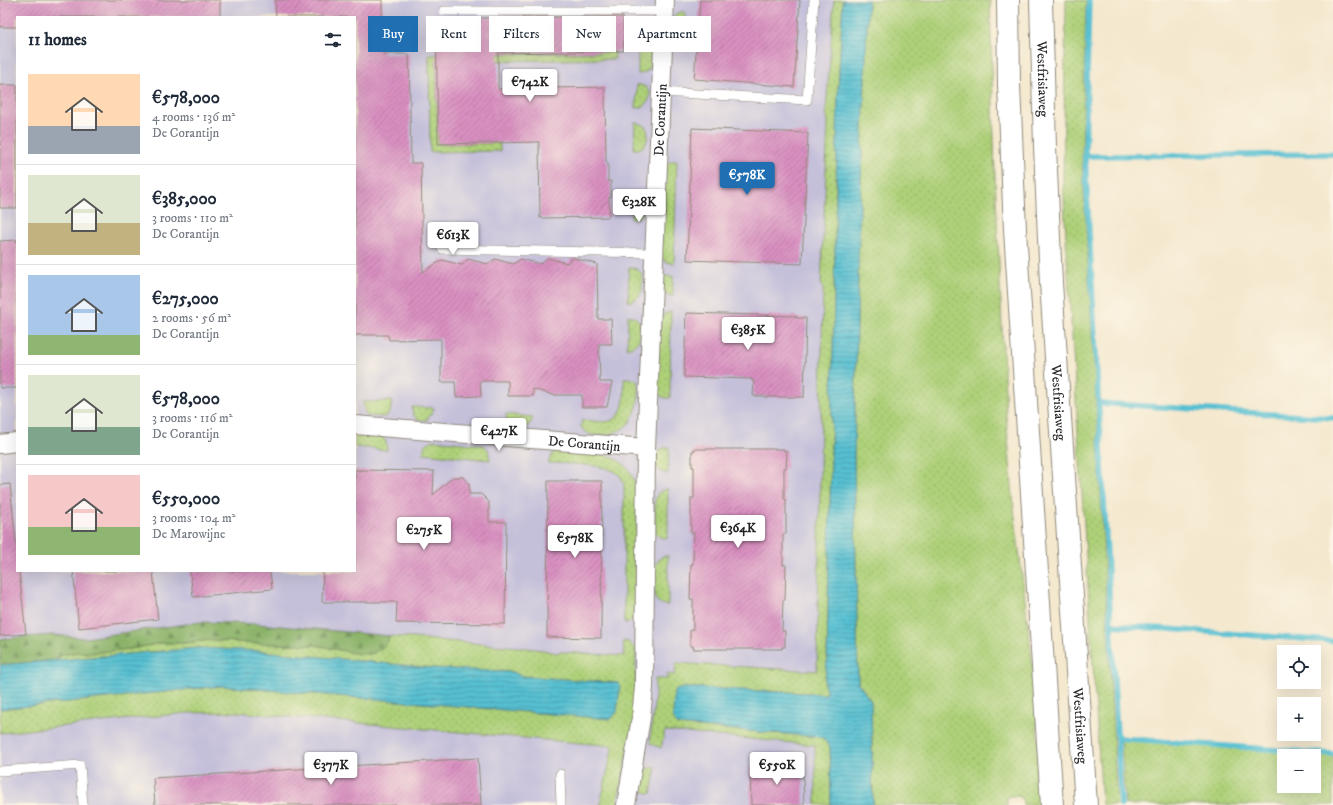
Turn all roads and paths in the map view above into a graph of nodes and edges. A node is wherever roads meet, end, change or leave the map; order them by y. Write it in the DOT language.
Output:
graph roads {
  1 [pos="814,0"];
  2 [pos="1008,0"];
  3 [pos="1040,0"];
  4 [pos="665,6"];
  5 [pos="444,11"];
  6 [pos="660,92"];
  7 [pos="442,249"];
  8 [pos="653,253"];
  9 [pos="356,425"];
  10 [pos="16,442"];
  11 [pos="0,444"];
  12 [pos="646,448"];
  13 [pos="0,771"];
  14 [pos="560,774"];
  15 [pos="83,805"];
  16 [pos="561,805"];
  17 [pos="626,805"];
  18 [pos="1052,805"];
  19 [pos="1086,805"];
  1 -- 6 [label="lane"];
  2 -- 18 [label="highway"];
  3 -- 19 [label="highway, Westfrisiaweg"];
  4 -- 5 [label="lane, De Corantijn"];
  4 -- 6 [label="street, De Corantijn"];
  6 -- 8 [label="street, De Corantijn"];
  7 -- 8 [label="lane"];
  8 -- 12 [label="street, De Corantijn"];
  9 -- 12 [label="street, De Corantijn"];
  10 -- 11 [label="street"];
  12 -- 17 [label="street, De Corantijn"];
  13 -- 15 [label="lane"];
  14 -- 16 [label="lane"];
}
